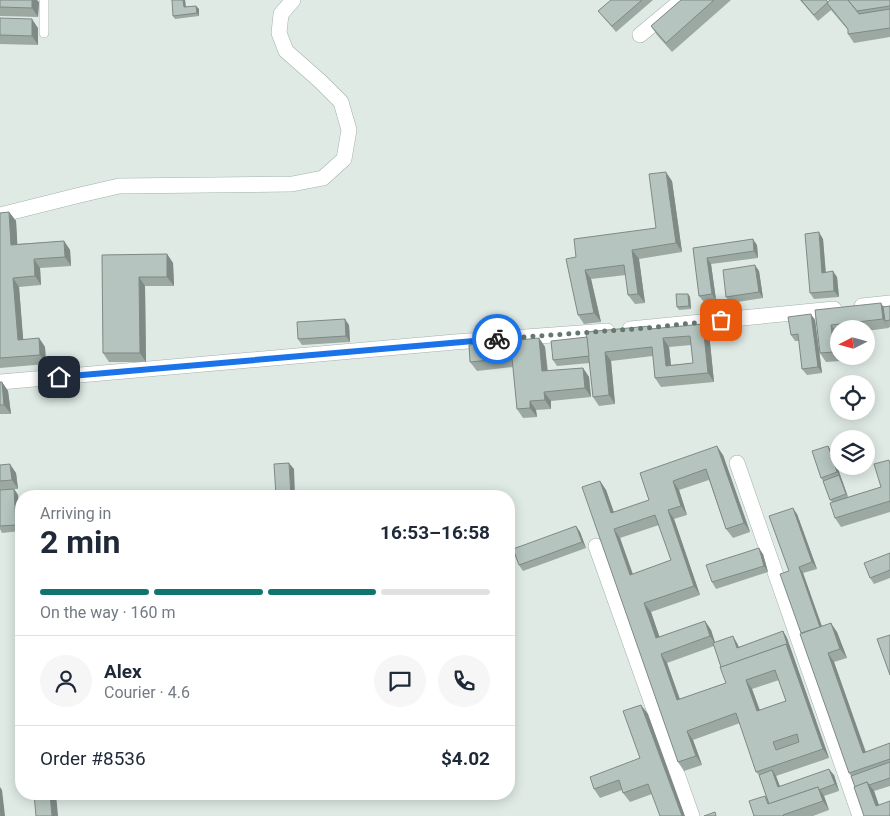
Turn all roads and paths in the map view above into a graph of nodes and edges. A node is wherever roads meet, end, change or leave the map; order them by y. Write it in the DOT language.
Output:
graph roads {
  1 [pos="44,0"];
  2 [pos="294,0"];
  3 [pos="682,0"];
  4 [pos="44,33"];
  5 [pos="640,35"];
  6 [pos="0,215"];
  7 [pos="890,303"];
  8 [pos="0,382"];
  9 [pos="737,463"];
  10 [pos="596,546"];
  11 [pos="692,816"];
  12 [pos="860,816"];
  1 -- 4 [label="lane"];
  2 -- 6 [label="street"];
  3 -- 5 [label="street"];
  7 -- 8 [label="street"];
  9 -- 12 [label="street"];
  10 -- 11 [label="street"];
}
